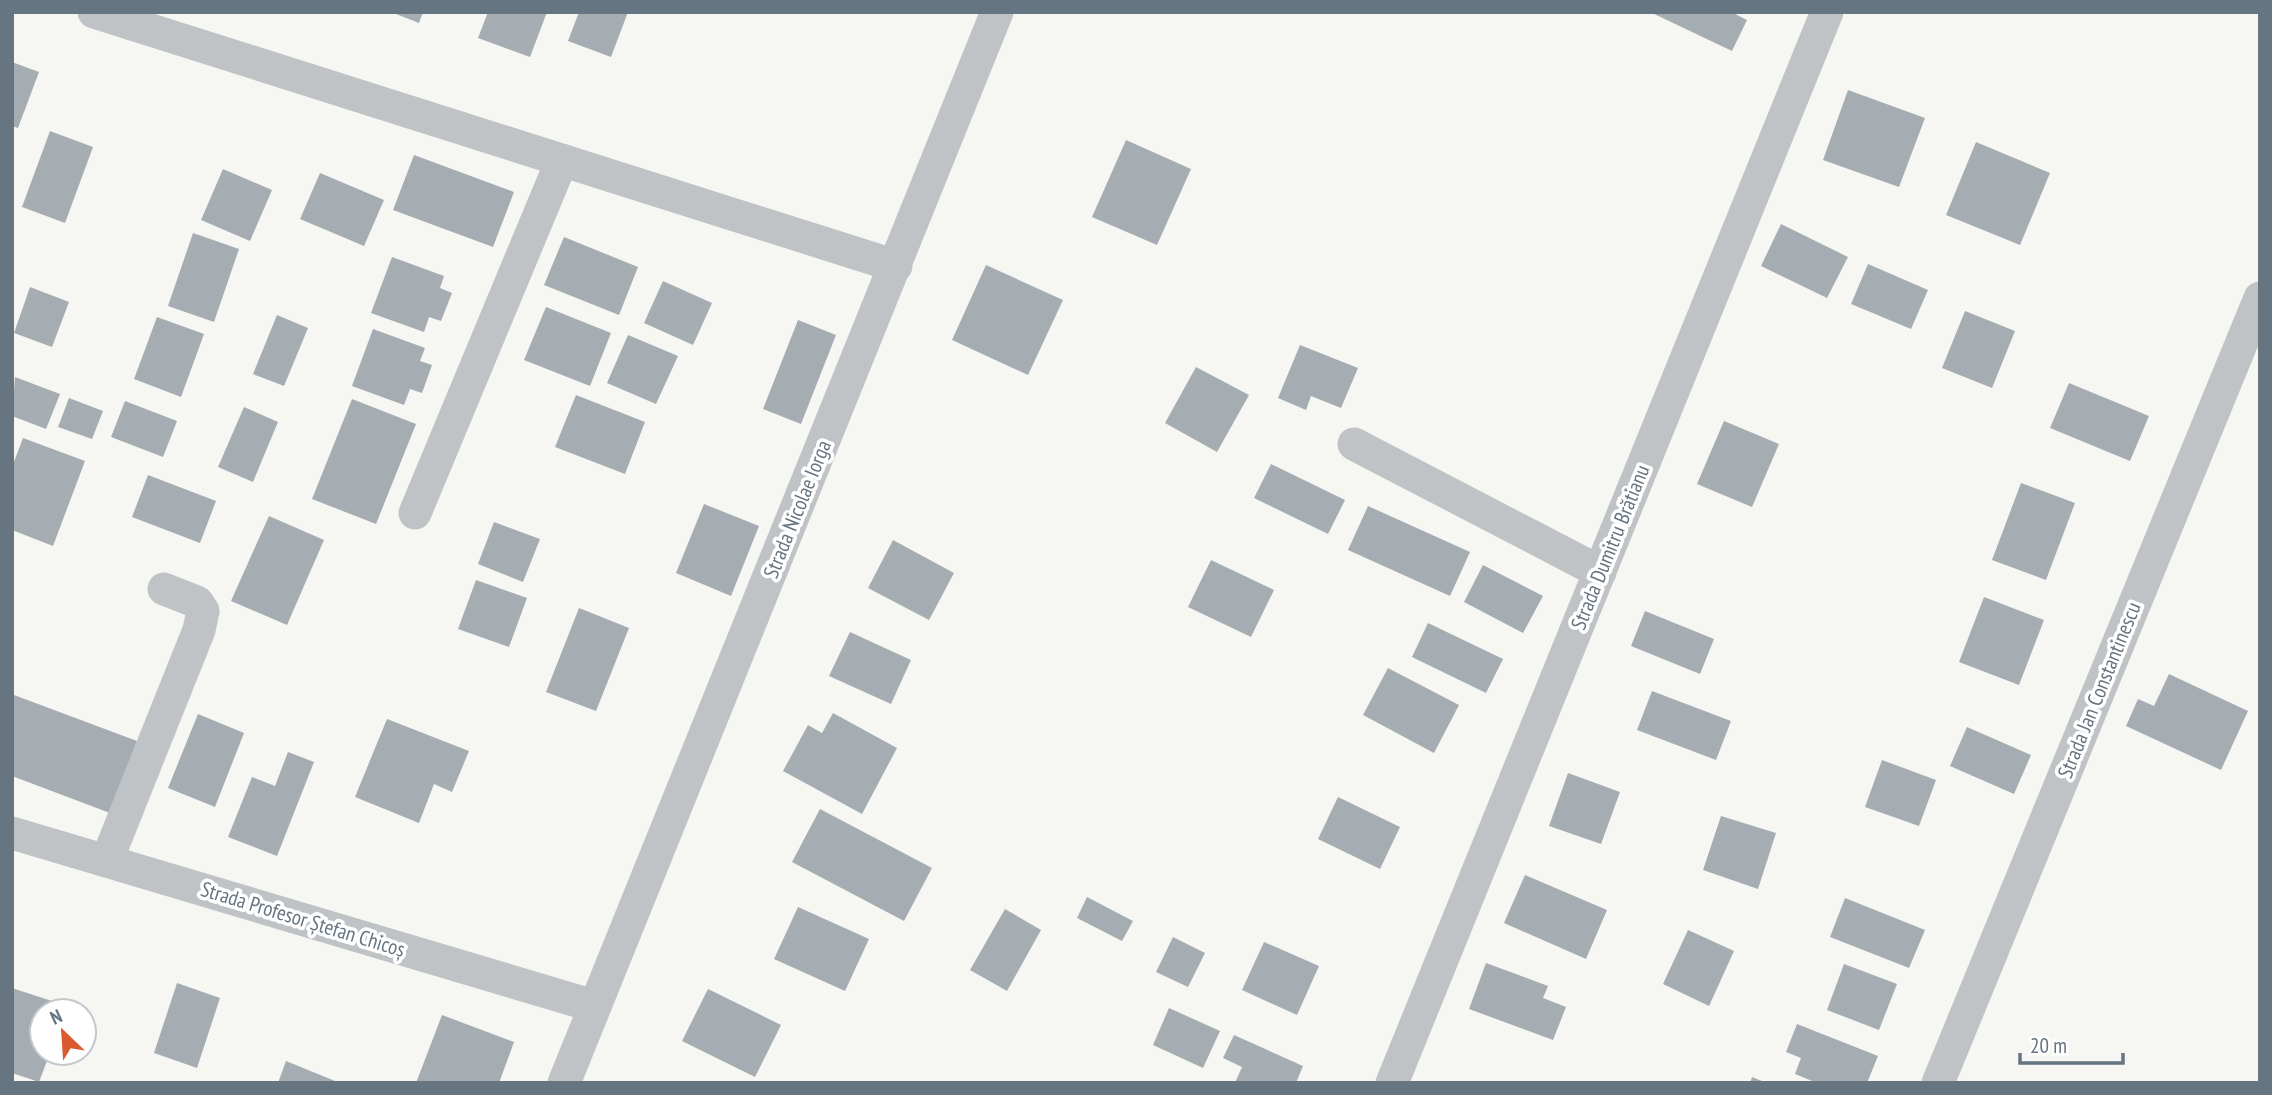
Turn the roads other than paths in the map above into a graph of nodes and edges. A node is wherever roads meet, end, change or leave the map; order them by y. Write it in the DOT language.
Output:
graph roads {
  1 [pos="94,12"];
  2 [pos="997,12"];
  3 [pos="1828,12"];
  4 [pos="562,160"];
  5 [pos="896,265"];
  6 [pos="2260,298"];
  7 [pos="1354,443"];
  8 [pos="415,513"];
  9 [pos="1600,572"];
  10 [pos="164,589"];
  11 [pos="12,832"];
  12 [pos="107,860"];
  13 [pos="594,1006"];
  14 [pos="564,1083"];
  15 [pos="1392,1083"];
  16 [pos="1938,1083"];
  1 -- 4 [label="street"];
  2 -- 5 [label="street, Strada Nicolae Iorga"];
  3 -- 9 [label="street, Strada Dumitru Brătianu"];
  4 -- 5 [label="street"];
  4 -- 8 [label="street"];
  5 -- 13 [label="street, Strada Nicolae Iorga"];
  6 -- 16 [label="street, Strada Jan Constantinescu"];
  7 -- 9 [label="street"];
  9 -- 15 [label="street, Strada Dumitru Brătianu"];
  10 -- 12 [label="street"];
  11 -- 12 [label="street, Strada Profesor Ștefan Chicoș"];
  12 -- 13 [label="street, Strada Profesor Ștefan Chicoș"];
  13 -- 14 [label="street, Strada Nicolae Iorga"];
}
